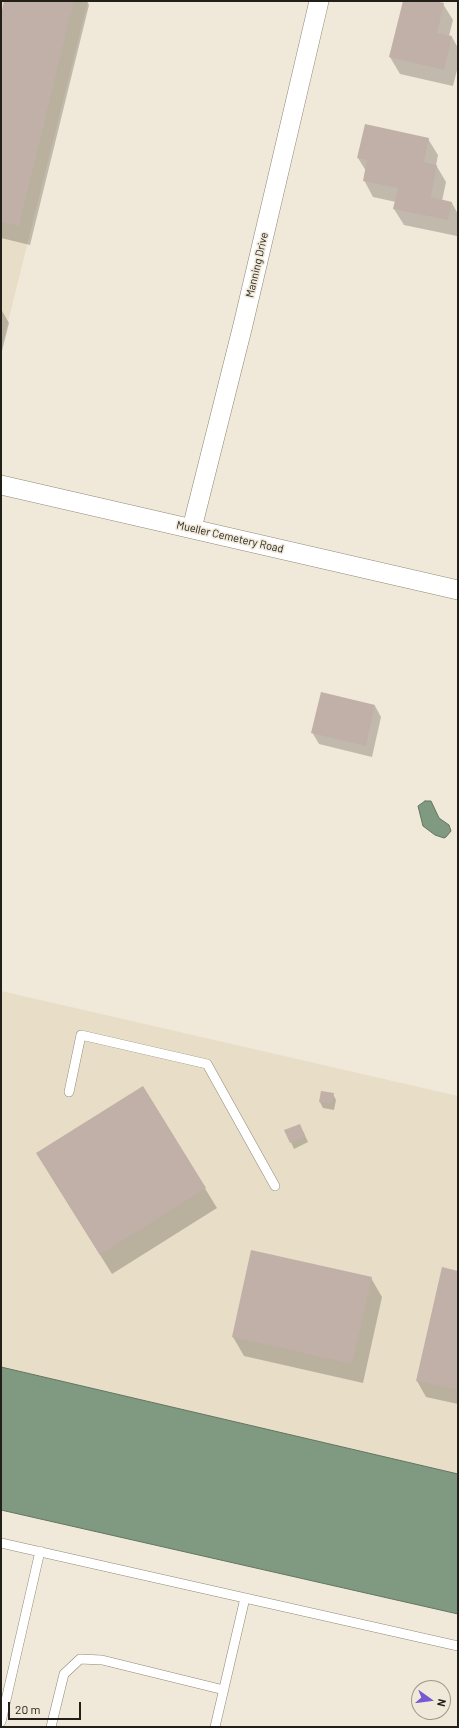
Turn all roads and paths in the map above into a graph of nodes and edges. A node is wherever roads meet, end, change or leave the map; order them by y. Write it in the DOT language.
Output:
graph roads {
  1 [pos="319,1"];
  2 [pos="1,485"];
  3 [pos="192,528"];
  4 [pos="458,590"];
  5 [pos="69,1092"];
  6 [pos="275,1186"];
  7 [pos="1,1543"];
  8 [pos="40,1551"];
  9 [pos="245,1598"];
  10 [pos="458,1646"];
  11 [pos="224,1690"];
  12 [pos="1,1722"];
  13 [pos="51,1727"];
  14 [pos="215,1727"];
  1 -- 3 [label="street, Manning Drive"];
  2 -- 3 [label="street, Mueller Cemetery Road"];
  3 -- 4 [label="street, Mueller Cemetery Road"];
  5 -- 6 [label="lane"];
  7 -- 8 [label="lane"];
  8 -- 9 [label="lane"];
  8 -- 12 [label="lane"];
  9 -- 10 [label="lane"];
  9 -- 11 [label="lane"];
  11 -- 13 [label="lane"];
  11 -- 14 [label="lane"];
}
